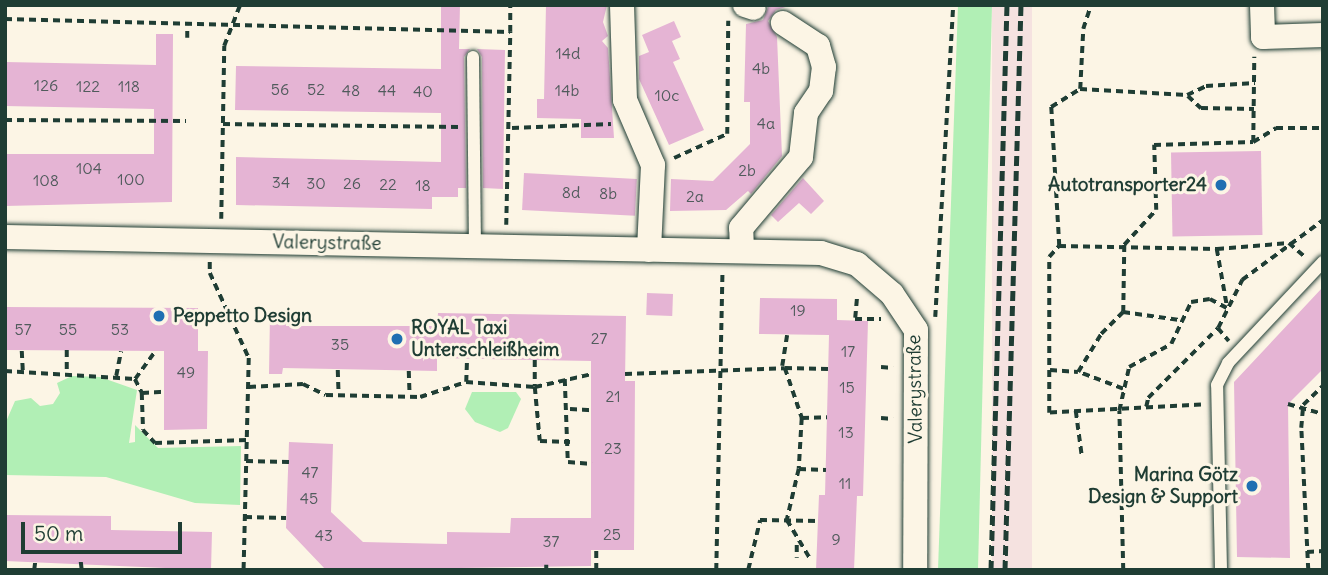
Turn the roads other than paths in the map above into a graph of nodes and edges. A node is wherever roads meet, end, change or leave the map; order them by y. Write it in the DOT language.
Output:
graph roads {
  1 [pos="622,5"];
  2 [pos="1262,5"];
  3 [pos="783,23"];
  4 [pos="1323,35"];
  5 [pos="473,57"];
  6 [pos="5,237"];
  7 [pos="475,246"];
  8 [pos="649,250"];
  9 [pos="732,251"];
  10 [pos="1320,265"];
  11 [pos="915,570"];
  12 [pos="1221,570"];
  1 -- 8 [label="street"];
  2 -- 4 [label="street"];
  3 -- 9 [label="street"];
  5 -- 7 [label="lane"];
  6 -- 7 [label="street, Valerystraße"];
  7 -- 8 [label="street, Valerystraße"];
  8 -- 9 [label="street, Valerystraße"];
  9 -- 11 [label="street, Valerystraße"];
  10 -- 12 [label="lane"];
}
